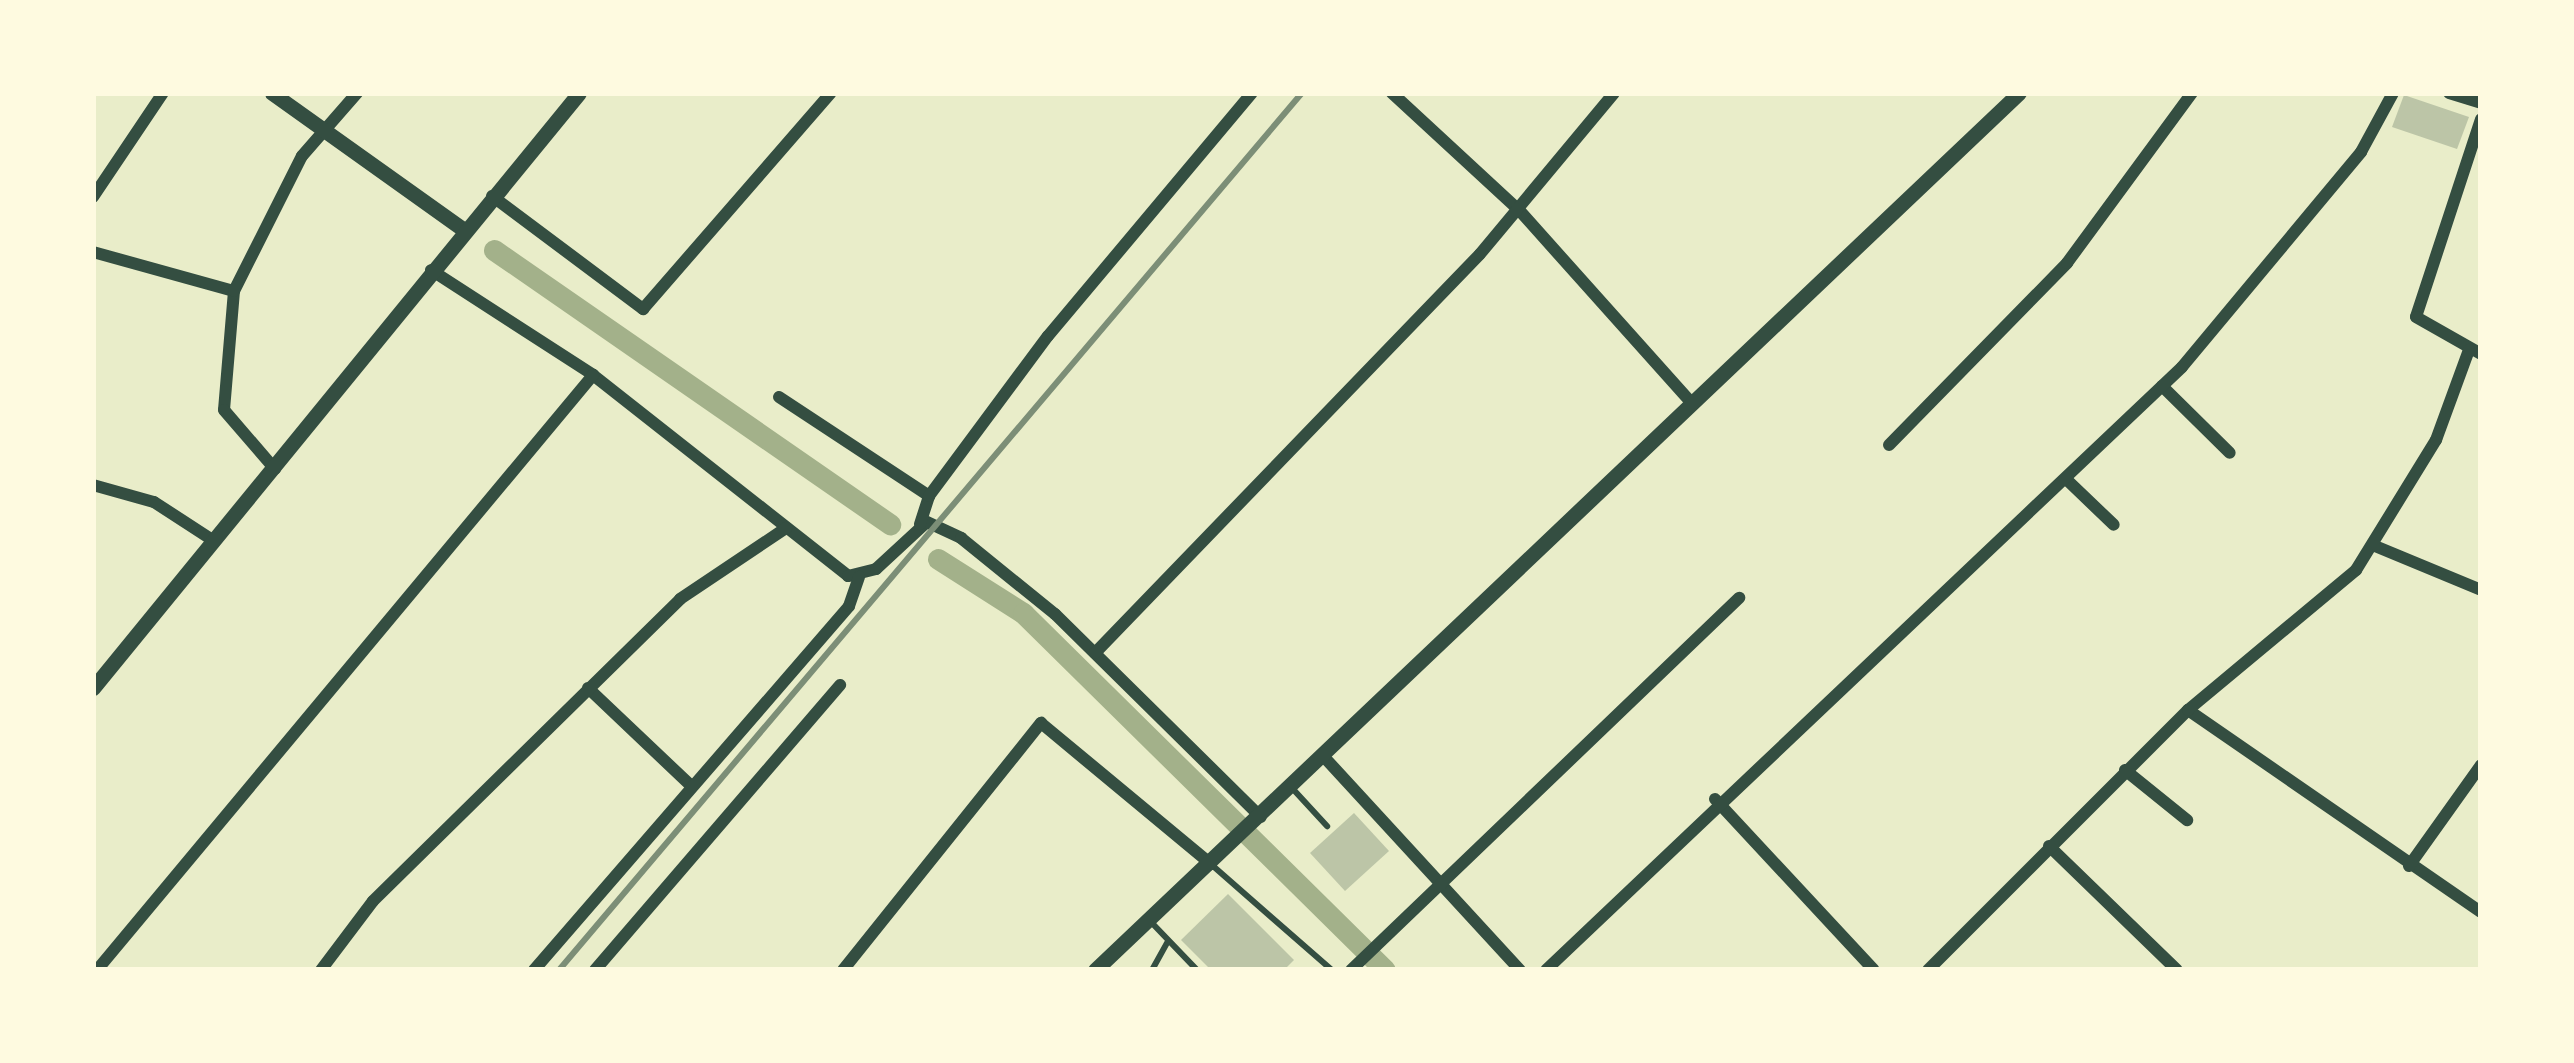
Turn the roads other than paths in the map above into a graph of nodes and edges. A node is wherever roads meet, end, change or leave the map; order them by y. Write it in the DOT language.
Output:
graph roads {
  1 [pos="163,93"];
  2 [pos="272,93"];
  3 [pos="357,93"];
  4 [pos="579,93"];
  5 [pos="831,93"];
  6 [pos="1252,93"];
  7 [pos="1392,93"];
  8 [pos="1614,93"];
  9 [pos="2019,93"];
  10 [pos="2192,93"];
  11 [pos="2393,93"];
  12 [pos="2449,93"];
  13 [pos="2481,103"];
  14 [pos="2481,118"];
  15 [pos="325,130"];
  16 [pos="492,196"];
  17 [pos="93,197"];
  18 [pos="1519,210"];
  19 [pos="463,230"];
  20 [pos="93,251"];
  21 [pos="431,270"];
  22 [pos="234,291"];
  23 [pos="2475,352"];
  24 [pos="593,375"];
  25 [pos="2162,386"];
  26 [pos="779,397"];
  27 [pos="1690,401"];
  28 [pos="1889,445"];
  29 [pos="2230,452"];
  30 [pos="274,469"];
  31 [pos="2066,479"];
  32 [pos="93,485"];
  33 [pos="928,496"];
  34 [pos="920,524"];
  35 [pos="2114,525"];
  36 [pos="786,528"];
  37 [pos="214,541"];
  38 [pos="2375,546"];
  39 [pos="859,577"];
  40 [pos="2481,590"];
  41 [pos="1739,598"];
  42 [pos="1094,653"];
  43 [pos="840,685"];
  44 [pos="93,688"];
  45 [pos="588,688"];
  46 [pos="2188,710"];
  47 [pos="1325,758"];
  48 [pos="2481,766"];
  49 [pos="2125,770"];
  50 [pos="689,784"];
  51 [pos="1292,788"];
  52 [pos="1715,799"];
  53 [pos="1261,818"];
  54 [pos="2187,820"];
  55 [pos="1327,826"];
  56 [pos="2049,846"];
  57 [pos="1211,864"];
  58 [pos="2410,866"];
  59 [pos="1437,883"];
  60 [pos="2481,912"];
  61 [pos="1149,920"];
  62 [pos="1168,941"];
  63 [pos="1354,967"];
  64 [pos="97,970"];
  65 [pos="321,970"];
  66 [pos="534,970"];
  67 [pos="595,970"];
  68 [pos="843,970"];
  69 [pos="1095,970"];
  70 [pos="1151,970"];
  71 [pos="1197,970"];
  72 [pos="1332,970"];
  73 [pos="1520,970"];
  74 [pos="1546,970"];
  75 [pos="1874,970"];
  76 [pos="1928,970"];
  77 [pos="2176,970"];
  1 -- 17 [label="street"];
  2 -- 15 [label="street"];
  3 -- 15 [label="street"];
  4 -- 16 [label="street"];
  5 -- 16 [label="street"];
  6 -- 33 [label="street"];
  7 -- 18 [label="street"];
  8 -- 18 [label="street"];
  9 -- 27 [label="street"];
  10 -- 28 [label="street"];
  11 -- 25 [label="street"];
  12 -- 13 [label="street"];
  14 -- 23 [label="street"];
  15 -- 19 [label="street"];
  15 -- 22 [label="street"];
  16 -- 19 [label="street"];
  18 -- 27 [label="street"];
  18 -- 42 [label="street"];
  19 -- 21 [label="street"];
  20 -- 22 [label="street"];
  21 -- 24 [label="street"];
  21 -- 30 [label="street"];
  22 -- 30 [label="street"];
  23 -- 38 [label="street"];
  24 -- 36 [label="street"];
  24 -- 64 [label="street"];
  25 -- 29 [label="street"];
  25 -- 31 [label="street"];
  26 -- 33 [label="street"];
  27 -- 47 [label="street"];
  30 -- 37 [label="street"];
  31 -- 35 [label="street"];
  31 -- 52 [label="street"];
  32 -- 37 [label="street"];
  33 -- 34 [label="street"];
  34 -- 39 [label="street"];
  34 -- 42 [label="street"];
  36 -- 39 [label="street"];
  36 -- 45 [label="street"];
  37 -- 44 [label="street"];
  38 -- 40 [label="street"];
  38 -- 46 [label="street"];
  39 -- 50 [label="street"];
  41 -- 59 [label="street"];
  42 -- 53 [label="street"];
  43 -- 67 [label="street"];
  45 -- 50 [label="street"];
  45 -- 65 [label="street"];
  46 -- 49 [label="street"];
  46 -- 58 [label="street"];
  47 -- 51 [label="street"];
  47 -- 59 [label="street"];
  48 -- 58 [label="street"];
  49 -- 54 [label="street"];
  49 -- 56 [label="street"];
  50 -- 66 [label="street"];
  51 -- 53 [label="street"];
  51 -- 55 [label="lane"];
  52 -- 74 [label="street"];
  52 -- 75 [label="street"];
  53 -- 57 [label="street"];
  56 -- 76 [label="street"];
  56 -- 77 [label="street"];
  57 -- 61 [label="street"];
  57 -- 68 [label="street"];
  57 -- 72 [label="lane"];
  58 -- 60 [label="street"];
  59 -- 63 [label="street"];
  59 -- 73 [label="street"];
  61 -- 62 [label="lane"];
  61 -- 69 [label="street"];
  62 -- 70 [label="lane"];
  62 -- 71 [label="lane"];
}
